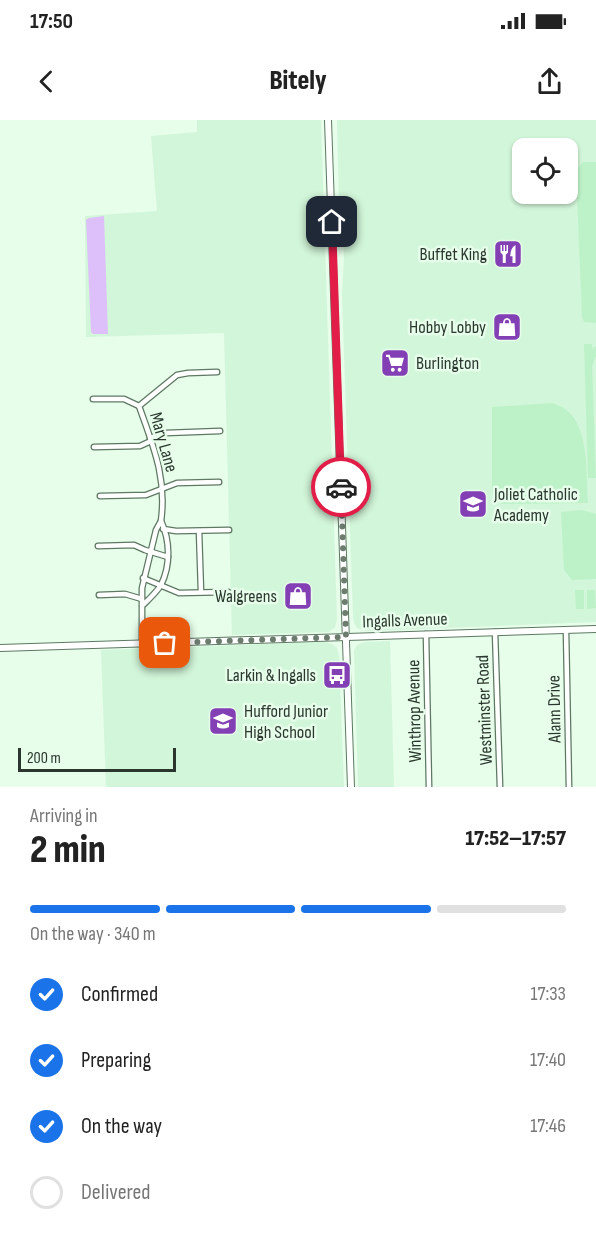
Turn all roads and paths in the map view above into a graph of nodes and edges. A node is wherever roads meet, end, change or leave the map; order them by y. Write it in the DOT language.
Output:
graph roads {
  1 [pos="328,120"];
  2 [pos="217,372"];
  3 [pos="93,399"];
  4 [pos="139,406"];
  5 [pos="220,431"];
  6 [pos="151,440"];
  7 [pos="94,447"];
  8 [pos="219,482"];
  9 [pos="162,488"];
  10 [pos="100,496"];
  11 [pos="161,521"];
  12 [pos="158,527"];
  13 [pos="165,530"];
  14 [pos="229,530"];
  15 [pos="199,531"];
  16 [pos="98,546"];
  17 [pos="151,552"];
  18 [pos="168,557"];
  19 [pos="143,578"];
  20 [pos="160,586"];
  21 [pos="201,592"];
  22 [pos="228,592"];
  23 [pos="99,595"];
  24 [pos="141,599"];
  25 [pos="147,601"];
  26 [pos="142,606"];
  27 [pos="596,628"];
  28 [pos="566,630"];
  29 [pos="495,632"];
  30 [pos="426,634"];
  31 [pos="346,637"];
  32 [pos="142,644"];
  33 [pos="0,648"];
  34 [pos="351,787"];
  35 [pos="429,787"];
  36 [pos="500,787"];
  37 [pos="569,787"];
  1 -- 31 [label="main road"];
  2 -- 4 [label="street"];
  3 -- 4 [label="street"];
  4 -- 6 [label="street, Mary Lane"];
  5 -- 6 [label="street"];
  6 -- 7 [label="street"];
  6 -- 9 [label="street, Mary Lane"];
  8 -- 9 [label="street"];
  9 -- 10 [label="street"];
  9 -- 11 [label="street, Mary Lane"];
  11 -- 12 [label="street, Mary Lane"];
  11 -- 13 [label="street, Mary Lane"];
  12 -- 13 [label="street"];
  12 -- 17 [label="street, Mary Lane"];
  13 -- 15 [label="street"];
  13 -- 18 [label="street, Mary Lane"];
  14 -- 15 [label="street"];
  15 -- 21 [label="street"];
  16 -- 17 [label="street"];
  17 -- 18 [label="street"];
  17 -- 19 [label="street, Mary Lane"];
  18 -- 20 [label="street, Mary Lane"];
  19 -- 20 [label="street"];
  19 -- 24 [label="street, Mary Lane"];
  20 -- 21 [label="street"];
  20 -- 25 [label="street, Mary Lane"];
  21 -- 22 [label="street"];
  23 -- 24 [label="street"];
  24 -- 25 [label="street"];
  24 -- 26 [label="street, Mary Lane"];
  25 -- 26 [label="street, Mary Lane"];
  26 -- 32 [label="street, Mary Lane"];
  27 -- 28 [label="main road, Ingalls Avenue"];
  28 -- 29 [label="main road, Ingalls Avenue"];
  28 -- 37 [label="street, Alann Drive"];
  29 -- 30 [label="main road, Ingalls Avenue"];
  29 -- 36 [label="street, Westminster Road"];
  30 -- 31 [label="main road, Ingalls Avenue"];
  30 -- 35 [label="street, Winthrop Avenue"];
  31 -- 32 [label="main road, Ingalls Avenue"];
  31 -- 34 [label="main road"];
  32 -- 33 [label="main road, Ingalls Avenue"];
}
